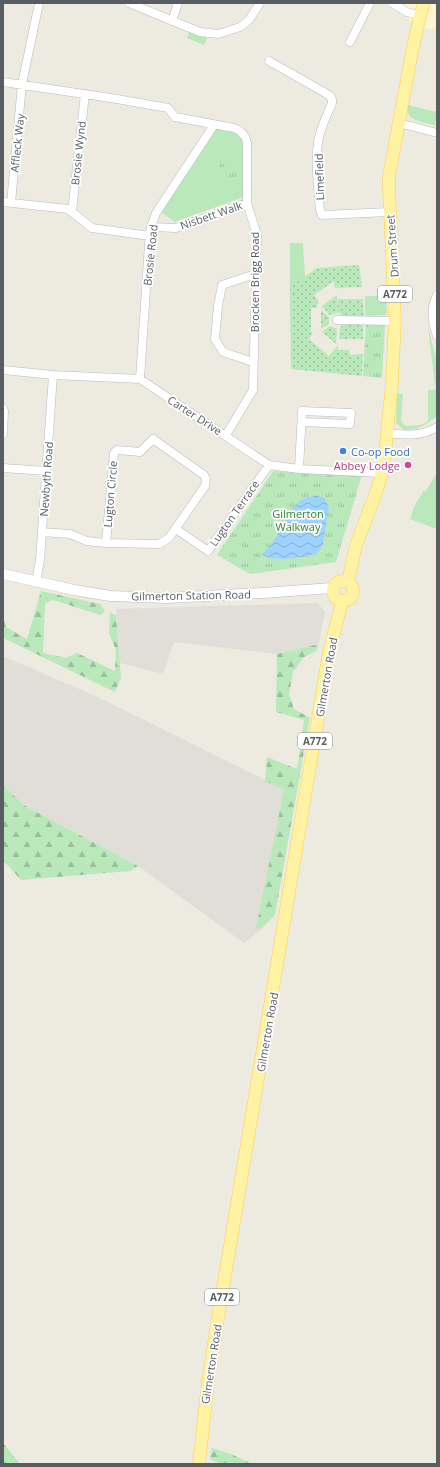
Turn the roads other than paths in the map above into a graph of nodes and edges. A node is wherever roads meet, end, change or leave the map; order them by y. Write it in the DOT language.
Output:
graph roads {
  1 [pos="39,3"];
  2 [pos="129,3"];
  3 [pos="178,3"];
  4 [pos="260,3"];
  5 [pos="370,3"];
  6 [pos="392,3"];
  7 [pos="424,3"];
  8 [pos="420,16"];
  9 [pos="172,21"];
  10 [pos="350,42"];
  11 [pos="269,61"];
  12 [pos="3,82"];
  13 [pos="22,84"];
  14 [pos="85,94"];
  15 [pos="398,123"];
  16 [pos="214,125"];
  17 [pos="437,133"];
  18 [pos="7,202"];
  19 [pos="247,203"];
  20 [pos="72,212"];
  21 [pos="390,212"];
  22 [pos="151,227"];
  23 [pos="150,236"];
  24 [pos="255,274"];
  25 [pos="437,295"];
  26 [pos="336,320"];
  27 [pos="395,320"];
  28 [pos="437,336"];
  29 [pos="253,362"];
  30 [pos="3,370"];
  31 [pos="3,374"];
  32 [pos="53,375"];
  33 [pos="140,379"];
  34 [pos="3,409"];
  35 [pos="302,422"];
  36 [pos="437,427"];
  37 [pos="387,433"];
  38 [pos="3,434"];
  39 [pos="226,435"];
  40 [pos="269,465"];
  41 [pos="3,468"];
  42 [pos="299,469"];
  43 [pos="46,471"];
  44 [pos="382,473"];
  45 [pos="176,529"];
  46 [pos="42,532"];
  47 [pos="106,543"];
  48 [pos="3,574"];
  49 [pos="36,582"];
  50 [pos="348,582"];
  51 [pos="332,588"];
  52 [pos="342,602"];
  53 [pos="199,1464"];
  1 -- 13 [label="street, Affleck Way"];
  2 -- 9 [label="street"];
  3 -- 9 [label="street"];
  4 -- 9 [label="street"];
  5 -- 10 [label="street"];
  6 -- 8 [label="street"];
  7 -- 8 [label="main road, Drum Street / A772"];
  8 -- 15 [label="main road, Drum Street / A772"];
  11 -- 21 [label="street, Limefield"];
  12 -- 13 [label="street, Brocken Brigg Road"];
  13 -- 14 [label="street, Brocken Brigg Road"];
  13 -- 18 [label="street, Affleck Way"];
  14 -- 16 [label="street, Brocken Brigg Road"];
  14 -- 20 [label="street, Brosie Wynd"];
  15 -- 17 [label="street"];
  15 -- 21 [label="main road, Drum Street / A772"];
  16 -- 19 [label="street, Brocken Brigg Road"];
  16 -- 22 [label="street, Brosie Road"];
  18 -- 20 [label="street"];
  19 -- 22 [label="street, Nisbett Walk"];
  19 -- 24 [label="street, Brocken Brigg Road"];
  20 -- 23 [label="street"];
  21 -- 27 [label="main road, Drum Street / A772"];
  22 -- 23 [label="street, Brosie Road"];
  23 -- 33 [label="street, Brosie Road"];
  24 -- 29 [label="street, Brocken Brigg Road"];
  24 -- 29 [label="street"];
  25 -- 28 [label="street"];
  26 -- 27 [label="street"];
  27 -- 37 [label="main road, Drum Street / A772"];
  29 -- 39 [label="street, Brocken Brigg Road"];
  30 -- 31 [label="street"];
  30 -- 32 [label="street"];
  32 -- 33 [label="street"];
  32 -- 43 [label="street, Newbyth Road"];
  33 -- 39 [label="street, Carter Drive"];
  34 -- 38 [label="street"];
  35 -- 35 [label="street"];
  35 -- 42 [label="street"];
  36 -- 37 [label="street"];
  37 -- 44 [label="main road, Drum Street / A772"];
  39 -- 40 [label="street, Carter Drive"];
  40 -- 42 [label="street, Carter Drive"];
  40 -- 45 [label="street, Lugton Terrace"];
  41 -- 43 [label="street"];
  42 -- 44 [label="street, Carter Drive"];
  43 -- 46 [label="street, Newbyth Road"];
  44 -- 50 [label="main road, Drum Street / A772"];
  45 -- 47 [label="street, Lugton Circle"];
  45 -- 47 [label="street, Lugton Circle"];
  46 -- 47 [label="street, Lugton Circle"];
  46 -- 49 [label="street, Newbyth Road"];
  48 -- 49 [label="street, Gilmerton Station Road"];
  49 -- 51 [label="street, Gilmerton Station Road"];
  50 -- 51 [label="main road"];
  50 -- 52 [label="main road, A772"];
  51 -- 52 [label="main road"];
  52 -- 53 [label="main road, Gilmerton Road / A772"];
}
